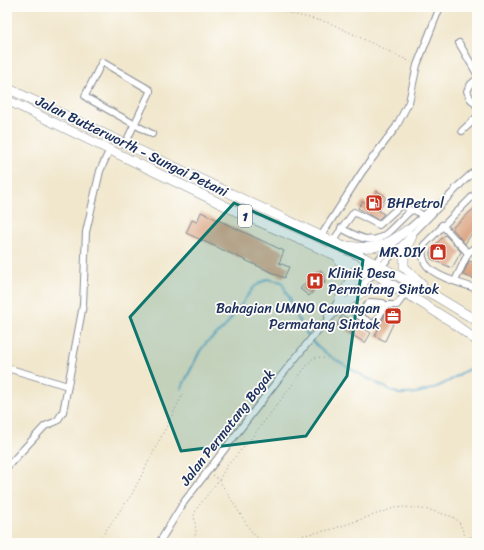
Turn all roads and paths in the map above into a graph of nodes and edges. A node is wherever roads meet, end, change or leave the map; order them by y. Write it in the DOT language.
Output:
graph roads {
  1 [pos="274,7"];
  2 [pos="440,7"];
  3 [pos="459,43"];
  4 [pos="417,65"];
  5 [pos="477,74"];
  6 [pos="477,79"];
  7 [pos="7,88"];
  8 [pos="7,100"];
  9 [pos="477,106"];
  10 [pos="477,117"];
  11 [pos="133,126"];
  12 [pos="462,131"];
  13 [pos="152,134"];
  14 [pos="127,140"];
  15 [pos="107,154"];
  16 [pos="477,169"];
  17 [pos="459,186"];
  18 [pos="476,195"];
  19 [pos="410,211"];
  20 [pos="423,216"];
  21 [pos="442,225"];
  22 [pos="341,228"];
  23 [pos="410,233"];
  24 [pos="321,236"];
  25 [pos="336,243"];
  26 [pos="477,244"];
  27 [pos="327,252"];
  28 [pos="468,253"];
  29 [pos="378,265"];
  30 [pos="371,272"];
  31 [pos="455,281"];
  32 [pos="477,289"];
  33 [pos="405,294"];
  34 [pos="434,295"];
  35 [pos="341,302"];
  36 [pos="385,305"];
  37 [pos="358,315"];
  38 [pos="477,321"];
  39 [pos="477,341"];
  40 [pos="327,359"];
  41 [pos="7,368"];
  42 [pos="68,386"];
  43 [pos="183,394"];
  44 [pos="7,467"];
  45 [pos="208,471"];
  46 [pos="219,480"];
  47 [pos="477,540"];
  48 [pos="465,542"];
  49 [pos="97,543"];
  50 [pos="159,543"];
  51 [pos="193,543"];
  52 [pos="401,543"];
  53 [pos="425,543"];
  1 -- 4 [label="path"];
  2 -- 4 [label="street"];
  3 -- 5 [label="street"];
  4 -- 24 [label="street"];
  6 -- 9 [label="street"];
  7 -- 14 [label="highway, Jalan Butterworth - Sungai Petani / 1"];
  8 -- 15 [label="highway, Jalan Butterworth - Sungai Petani / 1"];
  10 -- 12 [label="street"];
  11 -- 11 [label="street"];
  11 -- 13 [label="street"];
  11 -- 14 [label="street"];
  14 -- 24 [label="highway, Jalan Butterworth - Sungai Petani / 1"];
  15 -- 27 [label="highway, Jalan Butterworth - Sungai Petani / 1"];
  15 -- 42 [label="street"];
  16 -- 17 [label="street"];
  17 -- 20 [label="street"];
  17 -- 23 [label="street"];
  18 -- 21 [label="street"];
  19 -- 20 [label="street"];
  19 -- 22 [label="street"];
  19 -- 22 [label="street"];
  20 -- 23 [label="street"];
  21 -- 28 [label="street"];
  21 -- 31 [label="street"];
  22 -- 25 [label="street"];
  23 -- 25 [label="highway"];
  23 -- 29 [label="street, Jalan Permatang Bogak"];
  23 -- 34 [label="highway"];
  24 -- 25 [label="highway, Jalan Butterworth - Sungai Petani / 1"];
  25 -- 29 [label="highway, Jalan Butterworth - Sungai Petani / 1"];
  26 -- 28 [label="street"];
  27 -- 30 [label="highway, Jalan Butterworth - Sungai Petani / 1"];
  27 -- 35 [label="highway"];
  28 -- 31 [label="street"];
  29 -- 30 [label="street, Jalan Permatang Bogak"];
  29 -- 34 [label="highway, Jalan Butterworth - Sungai Petani / 1"];
  30 -- 33 [label="highway, Jalan Butterworth - Sungai Petani / 1"];
  30 -- 35 [label="street, Jalan Permatang Bogak"];
  31 -- 32 [label="street"];
  33 -- 35 [label="highway"];
  33 -- 36 [label="street"];
  33 -- 39 [label="highway, Jalan Butterworth - Sungai Petani / 1"];
  34 -- 38 [label="highway, Jalan Butterworth - Sungai Petani / 1"];
  35 -- 37 [label="street"];
  35 -- 45 [label="street, Jalan Permatang Bogak"];
  36 -- 37 [label="street"];
  36 -- 37 [label="street"];
  40 -- 46 [label="path"];
  41 -- 42 [label="street"];
  42 -- 44 [label="street"];
  43 -- 49 [label="path"];
  45 -- 46 [label="path"];
  45 -- 50 [label="street, Jalan Permatang Bogak"];
  46 -- 48 [label="path"];
  46 -- 51 [label="path"];
  47 -- 48 [label="street"];
  52 -- 53 [label="street"];
}
